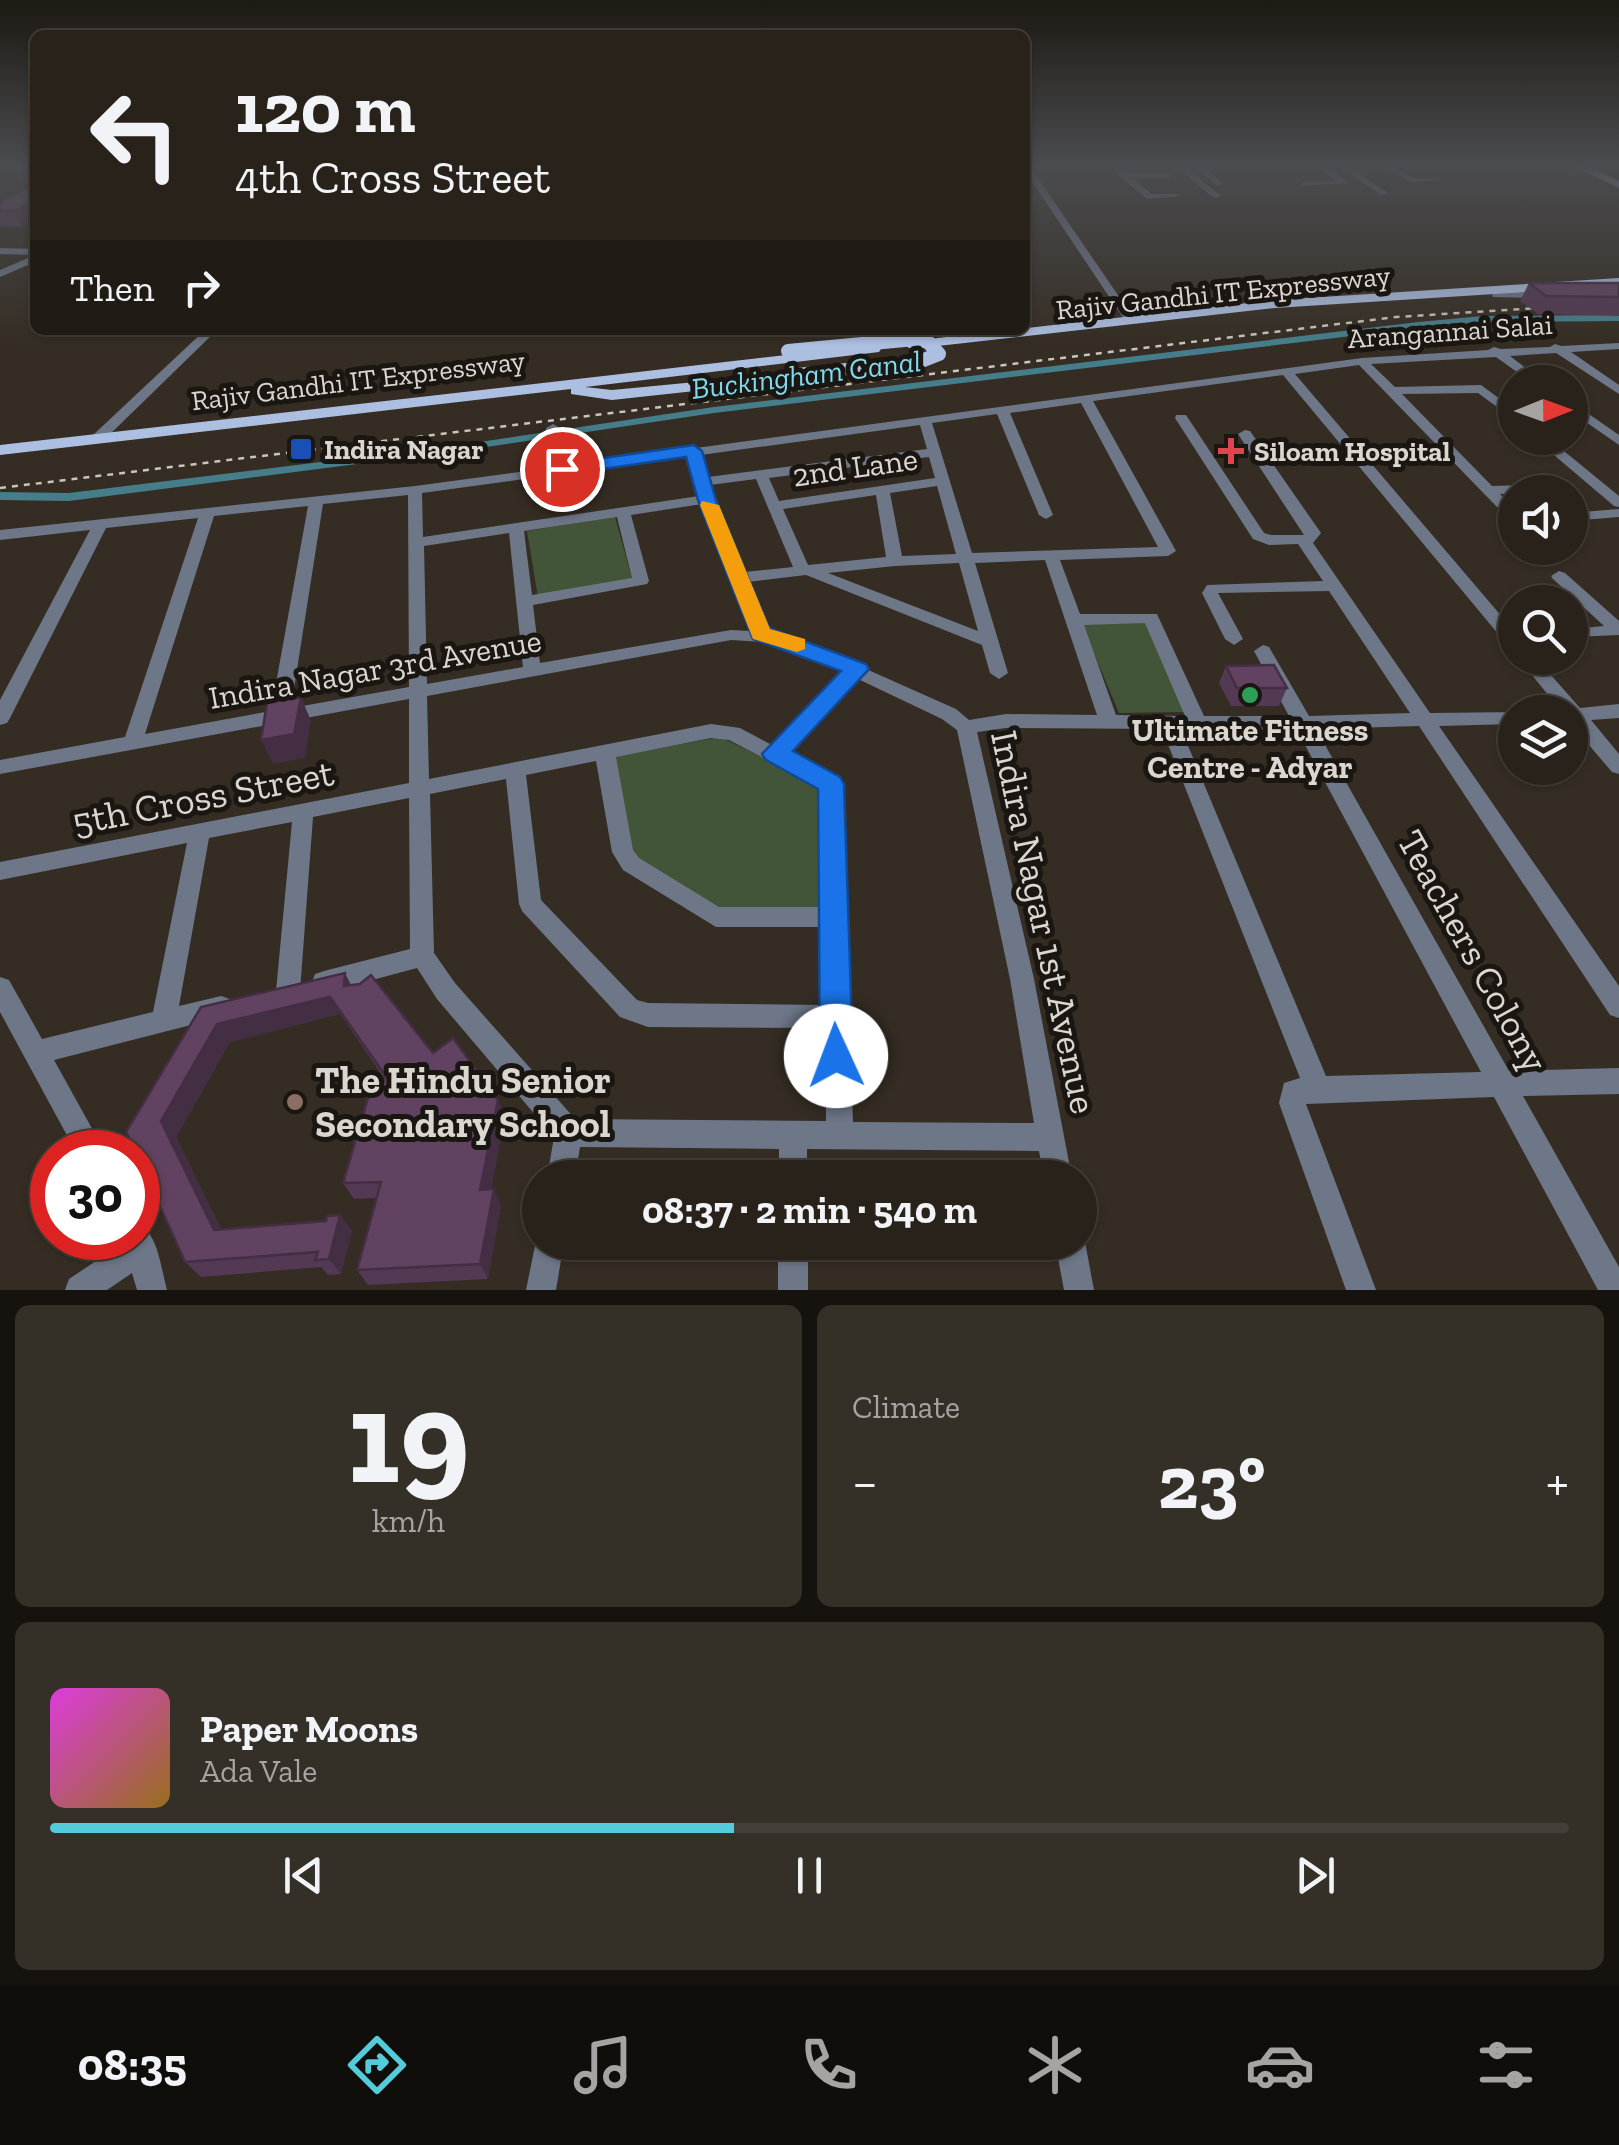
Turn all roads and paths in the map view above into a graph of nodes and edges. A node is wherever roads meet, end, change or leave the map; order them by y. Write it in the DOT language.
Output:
graph roads {
  1 [pos="1066,225"];
  2 [pos="0,251"];
  3 [pos="30,254"];
  4 [pos="30,258"];
  5 [pos="0,274"];
  6 [pos="1619,287"];
  7 [pos="1130,320"];
  8 [pos="1030,332"];
  9 [pos="206,335"];
  10 [pos="1004,335"];
  11 [pos="1619,346"];
  12 [pos="1555,347"];
  13 [pos="1494,350"];
  14 [pos="1362,362"];
  15 [pos="1515,365"];
  16 [pos="1286,371"];
  17 [pos="566,387"];
  18 [pos="1390,390"];
  19 [pos="1619,390"];
  20 [pos="1084,399"];
  21 [pos="1498,402"];
  22 [pos="1002,410"];
  23 [pos="1181,418"];
  24 [pos="1588,419"];
  25 [pos="925,420"];
  26 [pos="1245,434"];
  27 [pos="97,439"];
  28 [pos="1619,441"];
  29 [pos="694,451"];
  30 [pos="934,452"];
  31 [pos="1,453"];
  32 [pos="1562,455"];
  33 [pos="761,475"];
  34 [pos="702,482"];
  35 [pos="943,482"];
  36 [pos="882,489"];
  37 [pos="416,490"];
  38 [pos="1488,490"];
  39 [pos="1498,490"];
  40 [pos="707,500"];
  41 [pos="1498,500"];
  42 [pos="316,502"];
  43 [pos="1619,502"];
  44 [pos="775,506"];
  45 [pos="623,510"];
  46 [pos="1619,513"];
  47 [pos="207,514"];
  48 [pos="1046,516"];
  49 [pos="1588,516"];
  50 [pos="99,528"];
  51 [pos="516,528"];
  52 [pos="0,535"];
  53 [pos="1303,540"];
  54 [pos="416,543"];
  55 [pos="1051,556"];
  56 [pos="964,560"];
  57 [pos="895,561"];
  58 [pos="801,568"];
  59 [pos="1559,576"];
  60 [pos="738,578"];
  61 [pos="1334,586"];
  62 [pos="524,601"];
  63 [pos="1071,620"];
  64 [pos="1498,623"];
  65 [pos="1619,630"];
  66 [pos="1588,633"];
  67 [pos="760,634"];
  68 [pos="1234,639"];
  69 [pos="988,641"];
  70 [pos="1263,651"];
  71 [pos="857,669"];
  72 [pos="532,671"];
  73 [pos="999,673"];
  74 [pos="1540,675"];
  75 [pos="418,692"];
  76 [pos="1556,695"];
  77 [pos="1619,711"];
  78 [pos="1588,714"];
  79 [pos="280,716"];
  80 [pos="0,718"];
  81 [pos="1498,718"];
  82 [pos="1108,720"];
  83 [pos="1424,720"];
  84 [pos="1169,722"];
  85 [pos="1197,722"];
  86 [pos="1303,723"];
  87 [pos="966,727"];
  88 [pos="1588,733"];
  89 [pos="133,742"];
  90 [pos="605,753"];
  91 [pos="775,754"];
  92 [pos="0,766"];
  93 [pos="1619,767"];
  94 [pos="515,770"];
  95 [pos="418,790"];
  96 [pos="303,814"];
  97 [pos="198,835"];
  98 [pos="0,870"];
  99 [pos="833,917"];
  100 [pos="422,956"];
  101 [pos="0,988"];
  102 [pos="270,996"];
  103 [pos="1619,1008"];
  104 [pos="835,1017"];
  105 [pos="164,1021"];
  106 [pos="37,1052"];
  107 [pos="1619,1081"];
  108 [pos="1504,1085"];
  109 [pos="1318,1089"];
  110 [pos="78,1130"];
  111 [pos="568,1133"];
  112 [pos="840,1134"];
  113 [pos="794,1135"];
  114 [pos="1050,1137"];
  115 [pos="564,1160"];
  116 [pos="793,1160"];
  117 [pos="1054,1160"];
  118 [pos="118,1260"];
  119 [pos="144,1260"];
  120 [pos="546,1260"];
  121 [pos="793,1260"];
  122 [pos="1073,1260"];
  123 [pos="80,1290"];
  124 [pos="152,1290"];
  125 [pos="541,1290"];
  126 [pos="793,1290"];
  127 [pos="1079,1290"];
  128 [pos="1362,1290"];
  129 [pos="1614,1290"];
  1 -- 7 [label="street"];
  2 -- 3 [label="street"];
  4 -- 5 [label="street"];
  6 -- 7 [label="main road, Rajiv Gandhi IT Expressway"];
  6 -- 17 [label="main road, Rajiv Gandhi IT Expressway"];
  7 -- 8 [label="main road, Rajiv Gandhi IT Expressway"];
  9 -- 27 [label="street"];
  10 -- 17 [label="main road, Rajiv Gandhi IT Expressway"];
  11 -- 12 [label="street, Arangannai Salai"];
  12 -- 13 [label="street, Arangannai Salai"];
  12 -- 19 [label="street"];
  13 -- 14 [label="street, Arangannai Salai"];
  13 -- 15 [label="street"];
  14 -- 16 [label="street, Arangannai Salai"];
  14 -- 18 [label="street"];
  16 -- 20 [label="street, Arangannai Salai"];
  16 -- 64 [label="street"];
  17 -- 17 [label="main road, bridge"];
  17 -- 27 [label="main road, Rajiv Gandhi IT Expressway"];
  17 -- 31 [label="main road, Rajiv Gandhi IT Expressway"];
  18 -- 21 [label="street"];
  18 -- 38 [label="street"];
  20 -- 22 [label="street, Arangannai Salai"];
  20 -- 55 [label="street"];
  22 -- 25 [label="street, Arangannai Salai"];
  22 -- 48 [label="street"];
  23 -- 53 [label="street"];
  24 -- 28 [label="street"];
  25 -- 29 [label="street, Arangannai Salai"];
  25 -- 30 [label="street"];
  26 -- 53 [label="street"];
  27 -- 31 [label="main road, Rajiv Gandhi IT Expressway"];
  29 -- 34 [label="street"];
  29 -- 37 [label="street, Arangannai Salai"];
  30 -- 33 [label="street"];
  30 -- 35 [label="street"];
  32 -- 43 [label="street"];
  33 -- 34 [label="street"];
  33 -- 44 [label="street"];
  34 -- 40 [label="street"];
  35 -- 36 [label="street, 2nd Lane"];
  35 -- 56 [label="street"];
  36 -- 44 [label="street, 2nd Lane"];
  36 -- 57 [label="street"];
  37 -- 42 [label="street, Arangannai Salai"];
  37 -- 54 [label="street"];
  38 -- 39 [label="street"];
  38 -- 41 [label="street"];
  40 -- 45 [label="street"];
  40 -- 60 [label="street"];
  42 -- 47 [label="street, Arangannai Salai"];
  42 -- 79 [label="street"];
  44 -- 58 [label="street"];
  45 -- 51 [label="street"];
  45 -- 62 [label="street"];
  46 -- 49 [label="street"];
  47 -- 50 [label="street, Arangannai Salai"];
  47 -- 89 [label="street"];
  50 -- 52 [label="street, Arangannai Salai"];
  50 -- 80 [label="street"];
  51 -- 54 [label="street"];
  51 -- 62 [label="street"];
  53 -- 61 [label="street"];
  54 -- 75 [label="street"];
  55 -- 56 [label="street"];
  55 -- 63 [label="street"];
  56 -- 57 [label="street"];
  56 -- 69 [label="street"];
  57 -- 58 [label="street"];
  58 -- 60 [label="street"];
  58 -- 69 [label="street"];
  59 -- 65 [label="street"];
  60 -- 67 [label="street"];
  61 -- 68 [label="street"];
  61 -- 83 [label="street"];
  62 -- 72 [label="street"];
  63 -- 82 [label="street"];
  63 -- 85 [label="street"];
  65 -- 66 [label="street"];
  67 -- 71 [label="street, Indira Nagar 1st Avenue"];
  67 -- 72 [label="street, Indira Nagar 3rd Avenue"];
  69 -- 73 [label="street"];
  70 -- 86 [label="street, Teachers Colony"];
  71 -- 87 [label="street, Indira Nagar 1st Avenue"];
  71 -- 91 [label="street"];
  72 -- 75 [label="street, Indira Nagar 3rd Avenue"];
  74 -- 76 [label="street"];
  75 -- 79 [label="street, Indira Nagar 3rd Avenue"];
  75 -- 95 [label="street"];
  77 -- 78 [label="street"];
  79 -- 89 [label="street, Indira Nagar 3rd Avenue"];
  81 -- 83 [label="street"];
  82 -- 84 [label="street"];
  82 -- 87 [label="street"];
  83 -- 86 [label="street"];
  83 -- 103 [label="street"];
  84 -- 85 [label="street"];
  84 -- 109 [label="street"];
  85 -- 86 [label="street"];
  86 -- 108 [label="street, Teachers Colony"];
  87 -- 114 [label="street, Indira Nagar 1st Avenue"];
  88 -- 93 [label="street"];
  89 -- 92 [label="street, Indira Nagar 3rd Avenue"];
  90 -- 91 [label="street, 5th Cross Street"];
  90 -- 94 [label="street, 5th Cross Street"];
  90 -- 99 [label="street"];
  91 -- 99 [label="street, 5th Cross Street"];
  94 -- 95 [label="street, 5th Cross Street"];
  94 -- 104 [label="street"];
  95 -- 96 [label="street, 5th Cross Street"];
  95 -- 100 [label="street"];
  96 -- 97 [label="street, 5th Cross Street"];
  96 -- 102 [label="street"];
  97 -- 98 [label="street, 5th Cross Street"];
  97 -- 105 [label="street"];
  99 -- 104 [label="street"];
  100 -- 102 [label="street"];
  100 -- 111 [label="street"];
  101 -- 106 [label="street"];
  102 -- 105 [label="street"];
  104 -- 112 [label="street"];
  105 -- 106 [label="street"];
  106 -- 110 [label="street"];
  107 -- 108 [label="street"];
  108 -- 109 [label="street"];
  108 -- 129 [label="street, Teachers Colony"];
  109 -- 128 [label="street"];
  111 -- 113 [label="street"];
  111 -- 115 [label="street"];
  112 -- 113 [label="street"];
  112 -- 114 [label="street"];
  113 -- 116 [label="street"];
  114 -- 117 [label="street, Indira Nagar 1st Avenue"];
  118 -- 123 [label="street"];
  119 -- 124 [label="street"];
  120 -- 125 [label="street"];
  121 -- 126 [label="street"];
  122 -- 127 [label="street"];
}
